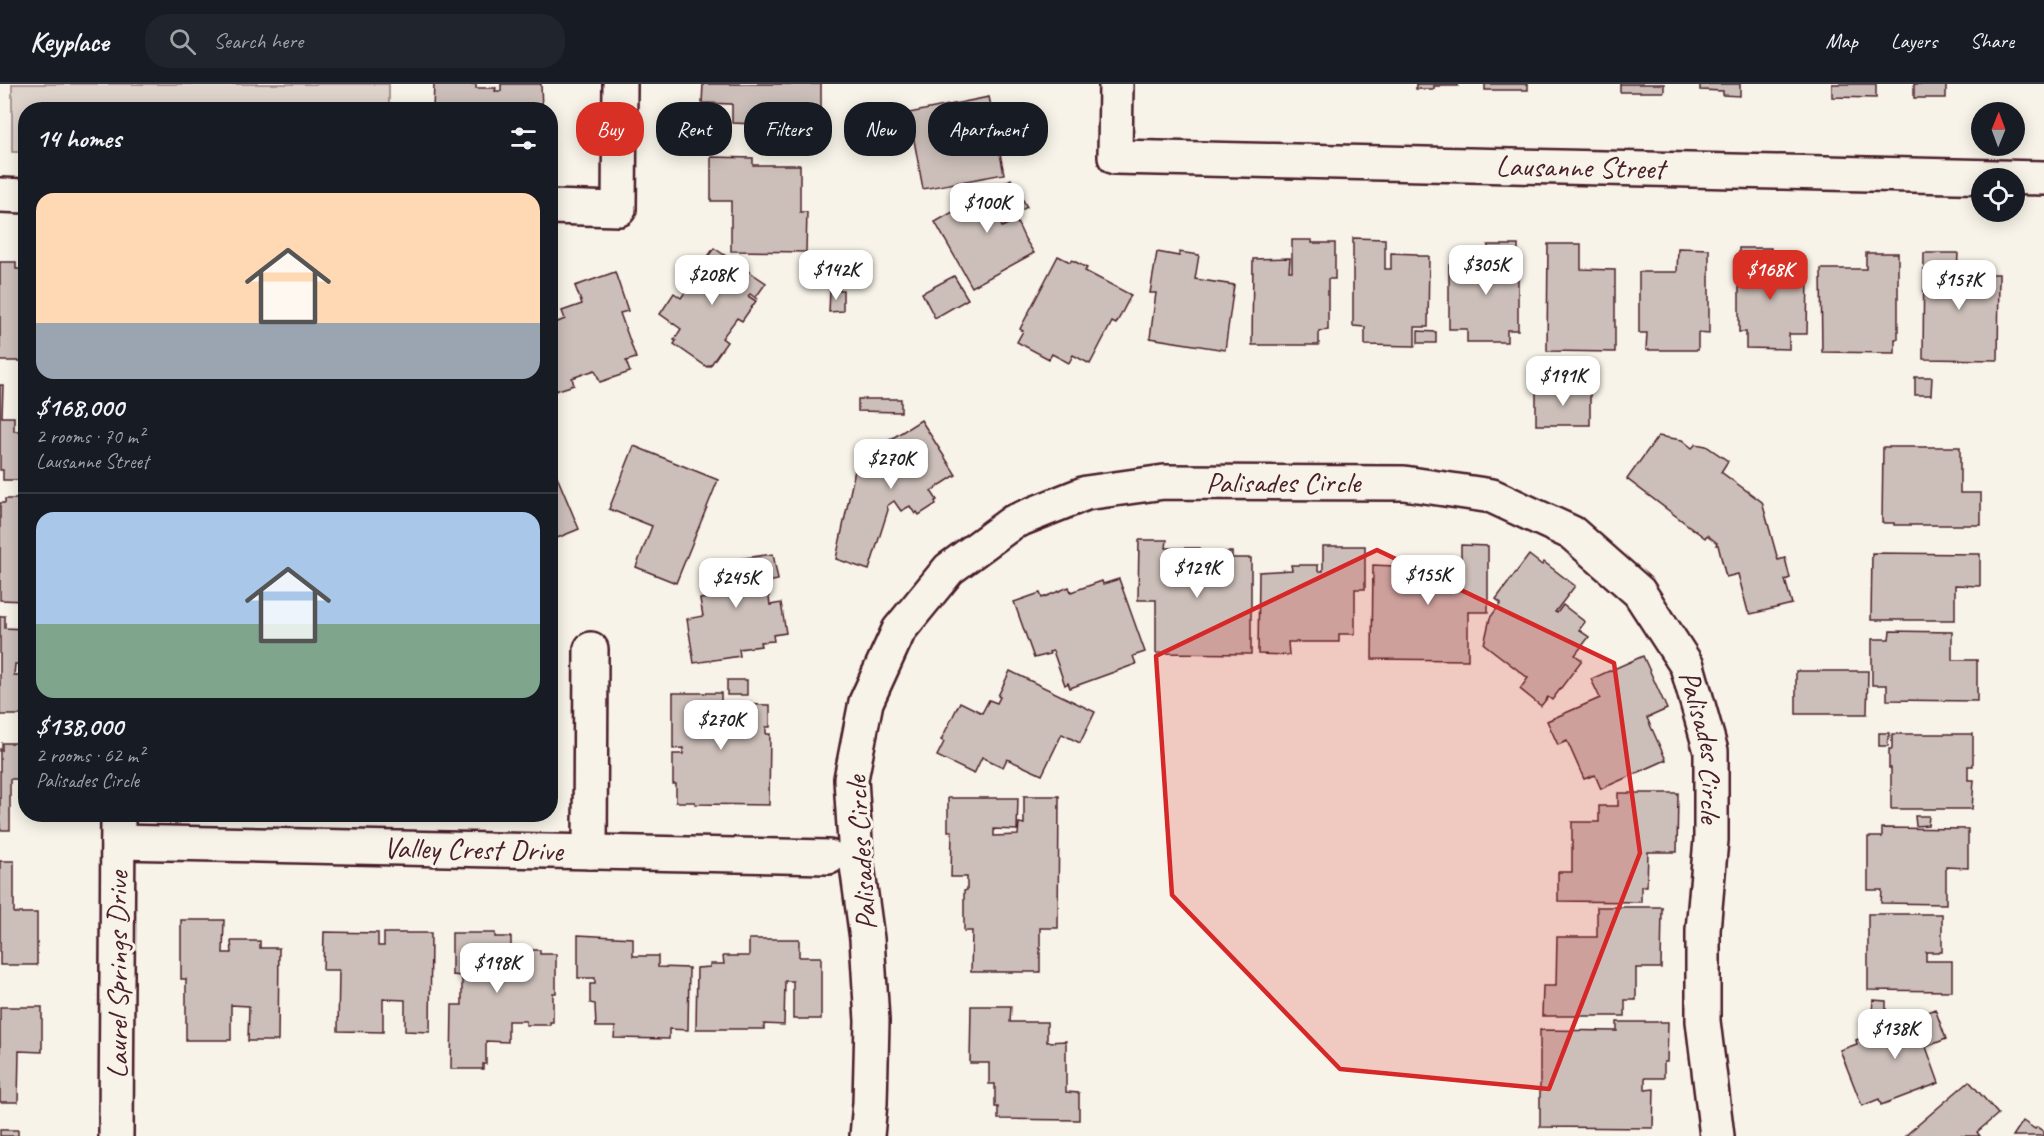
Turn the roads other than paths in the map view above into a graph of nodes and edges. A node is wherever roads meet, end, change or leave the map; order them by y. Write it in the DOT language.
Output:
graph roads {
  1 [pos="620,84"];
  2 [pos="1116,84"];
  3 [pos="2044,178"];
  4 [pos="0,195"];
  5 [pos="18,196"];
  6 [pos="558,207"];
  7 [pos="591,649"];
  8 [pos="118,828"];
  9 [pos="590,852"];
  10 [pos="829,857"];
  11 [pos="116,1136"];
  12 [pos="867,1136"];
  13 [pos="1717,1136"];
  1 -- 6 [label="street"];
  2 -- 3 [label="street, Lausanne Street"];
  4 -- 5 [label="street"];
  7 -- 9 [label="street"];
  8 -- 9 [label="street, Valley Crest Drive"];
  8 -- 11 [label="street, Laurel Springs Drive"];
  9 -- 10 [label="street, Valley Crest Drive"];
  12 -- 13 [label="street, Palisades Circle"];
}
